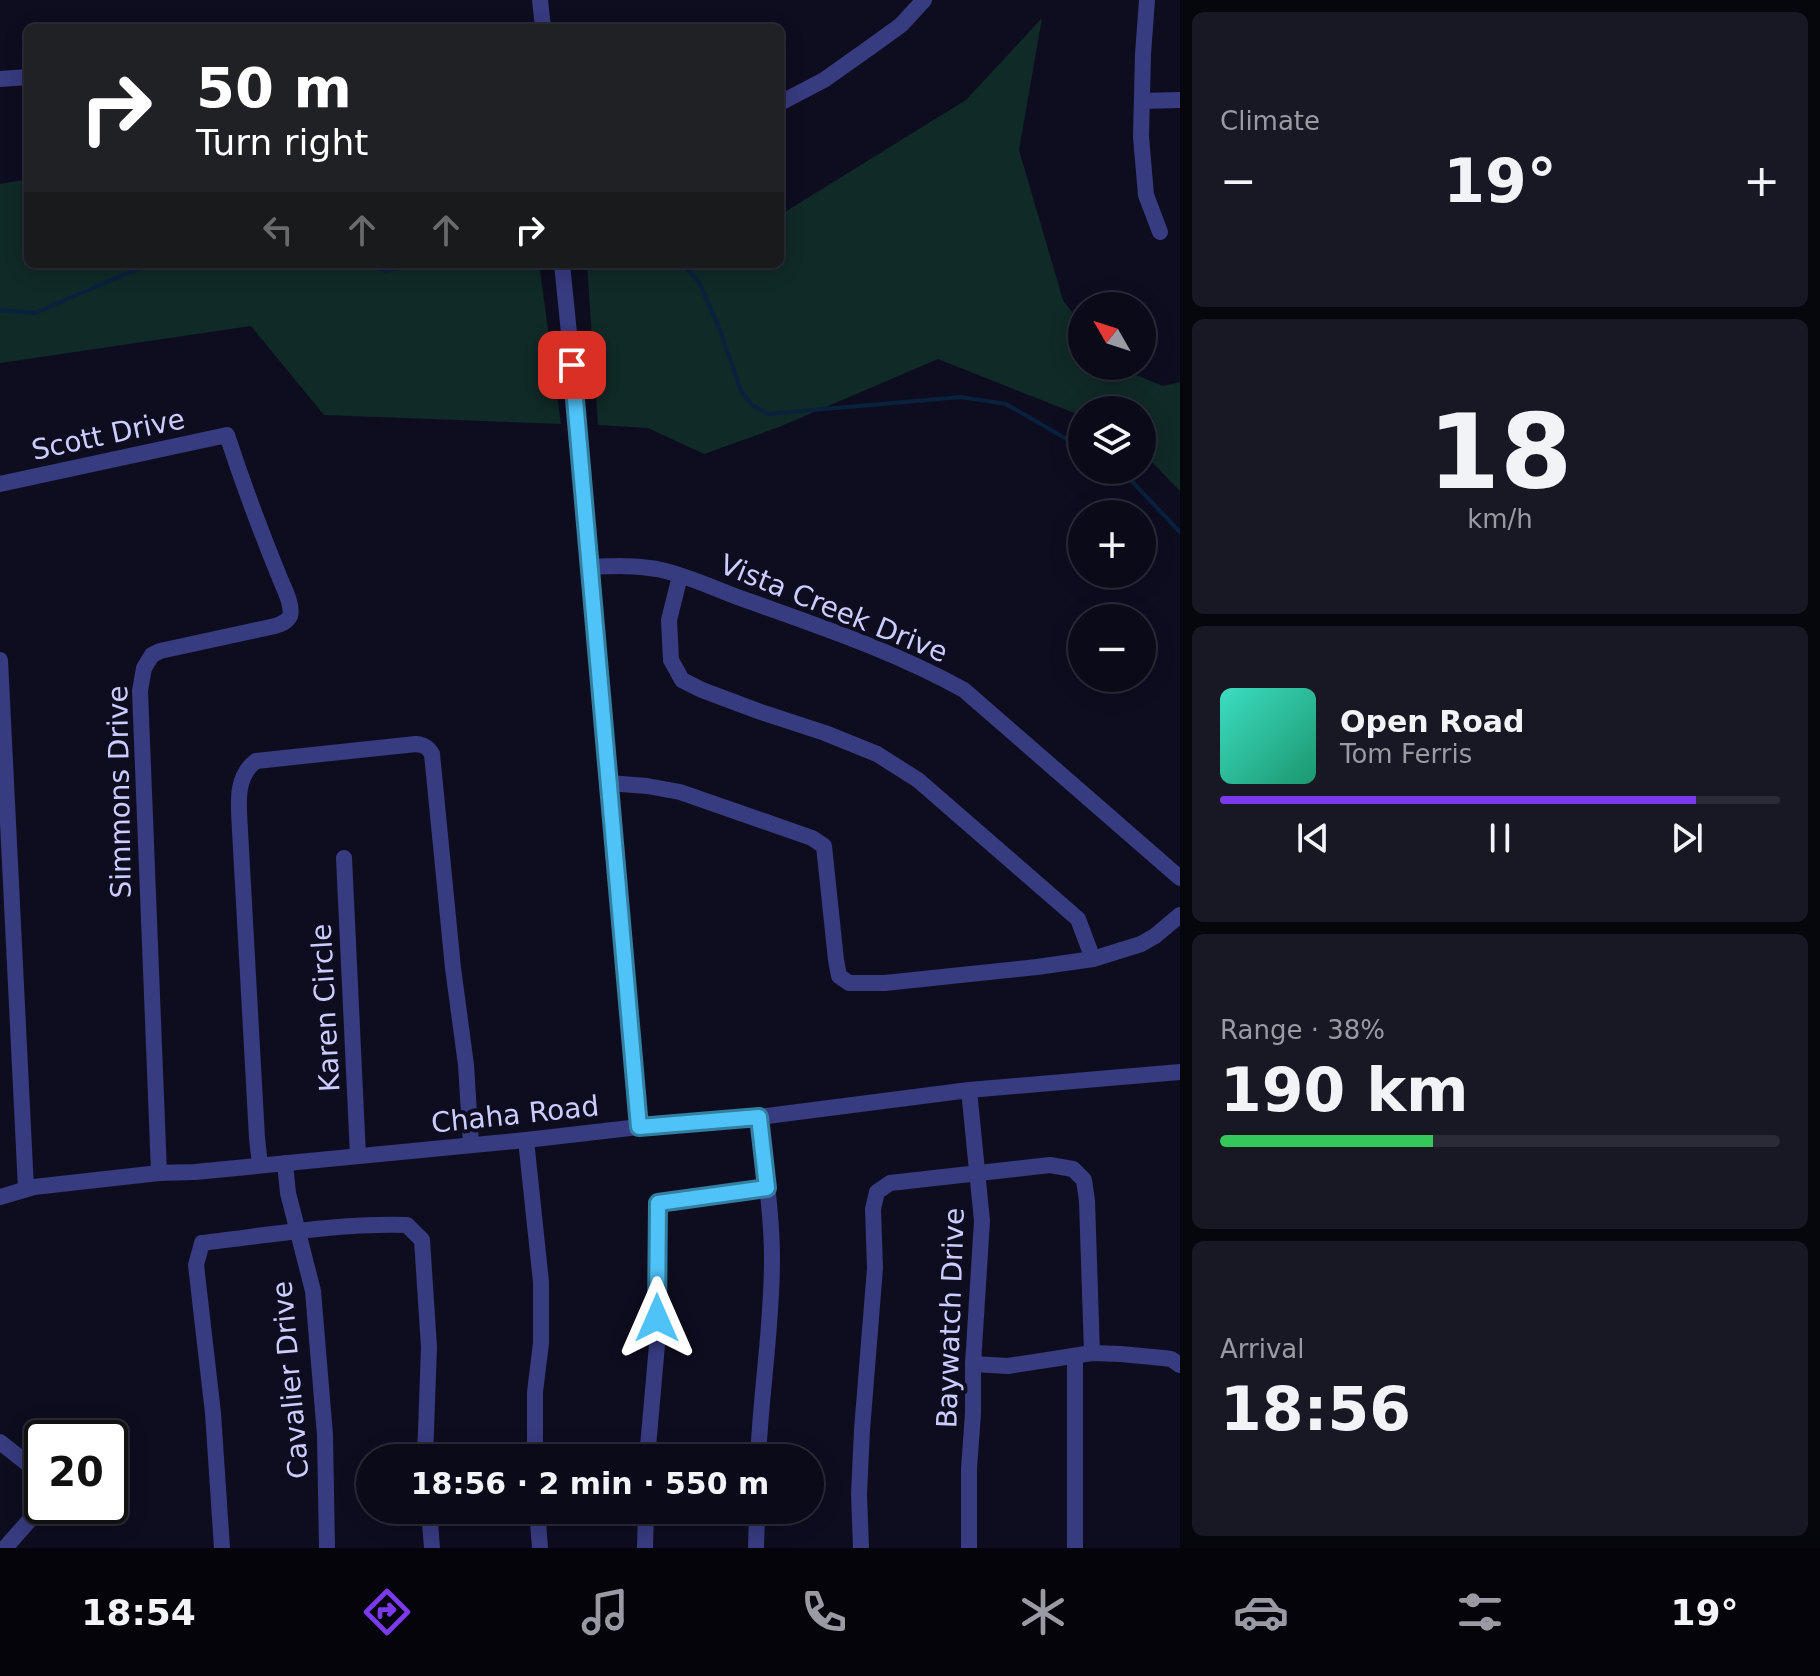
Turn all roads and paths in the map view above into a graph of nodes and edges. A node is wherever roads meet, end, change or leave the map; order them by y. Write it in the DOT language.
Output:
graph roads {
  1 [pos="540,0"];
  2 [pos="924,0"];
  3 [pos="1147,0"];
  4 [pos="543,24"];
  5 [pos="24,77"];
  6 [pos="0,79"];
  7 [pos="1180,100"];
  8 [pos="784,101"];
  9 [pos="1142,101"];
  10 [pos="1160,232"];
  11 [pos="562,268"];
  12 [pos="227,435"];
  13 [pos="0,484"];
  14 [pos="590,567"];
  15 [pos="680,576"];
  16 [pos="0,660"];
  17 [pos="609,783"];
  18 [pos="344,858"];
  19 [pos="1180,878"];
  20 [pos="1180,915"];
  21 [pos="1093,959"];
  22 [pos="1180,1072"];
  23 [pos="969,1090"];
  24 [pos="759,1117"];
  25 [pos="639,1127"];
  26 [pos="526,1140"];
  27 [pos="471,1145"];
  28 [pos="358,1156"];
  29 [pos="285,1163"];
  30 [pos="260,1165"];
  31 [pos="159,1173"];
  32 [pos="978,1173"];
  33 [pos="767,1188"];
  34 [pos="26,1189"];
  35 [pos="0,1197"];
  36 [pos="297,1231"];
  37 [pos="1084,1355"];
  38 [pos="973,1364"];
  39 [pos="1180,1365"];
  40 [pos="0,1442"];
  41 [pos="426,1444"];
  42 [pos="535,1444"];
  43 [pos="648,1444"];
  44 [pos="759,1444"];
  45 [pos="24,1461"];
  46 [pos="26,1524"];
  47 [pos="430,1524"];
  48 [pos="538,1524"];
  49 [pos="646,1524"];
  50 [pos="757,1524"];
  51 [pos="5,1548"];
  52 [pos="222,1548"];
  53 [pos="327,1548"];
  54 [pos="432,1548"];
  55 [pos="540,1548"];
  56 [pos="645,1548"];
  57 [pos="756,1548"];
  58 [pos="861,1548"];
  59 [pos="969,1548"];
  60 [pos="1075,1548"];
  1 -- 4 [label="street"];
  2 -- 8 [label="street"];
  3 -- 9 [label="street"];
  5 -- 6 [label="street"];
  7 -- 9 [label="street"];
  9 -- 10 [label="street"];
  11 -- 14 [label="street"];
  12 -- 13 [label="street, Scott Drive"];
  12 -- 31 [label="street, Simmons Drive"];
  14 -- 15 [label="street, Vista Creek Drive"];
  14 -- 17 [label="street"];
  15 -- 19 [label="street, Vista Creek Drive"];
  15 -- 21 [label="street"];
  16 -- 34 [label="street"];
  17 -- 21 [label="street"];
  17 -- 25 [label="street"];
  18 -- 28 [label="street, Karen Circle"];
  20 -- 21 [label="street"];
  22 -- 23 [label="street, Chaha Road"];
  23 -- 24 [label="street, Chaha Road"];
  23 -- 32 [label="street, Baywatch Drive"];
  24 -- 25 [label="street, Chaha Road"];
  24 -- 33 [label="street"];
  25 -- 26 [label="street, Chaha Road"];
  26 -- 27 [label="street, Chaha Road"];
  26 -- 42 [label="street"];
  27 -- 28 [label="street, Chaha Road"];
  27 -- 30 [label="street"];
  28 -- 29 [label="street, Chaha Road"];
  29 -- 30 [label="street, Chaha Road"];
  29 -- 36 [label="street, Cavalier Drive"];
  30 -- 31 [label="street, Chaha Road"];
  31 -- 34 [label="street, Chaha Road"];
  32 -- 37 [label="street"];
  32 -- 38 [label="street, Baywatch Drive"];
  32 -- 58 [label="street"];
  33 -- 43 [label="street"];
  33 -- 44 [label="street"];
  34 -- 35 [label="street, Chaha Road"];
  36 -- 41 [label="street"];
  36 -- 52 [label="street"];
  36 -- 53 [label="street, Cavalier Drive"];
  37 -- 38 [label="street"];
  37 -- 39 [label="street"];
  37 -- 60 [label="street"];
  38 -- 59 [label="street, Baywatch Drive"];
  40 -- 45 [label="street"];
  46 -- 51 [label="street"];
  47 -- 54 [label="street"];
  48 -- 55 [label="street"];
  49 -- 56 [label="street"];
  50 -- 57 [label="street"];
}
